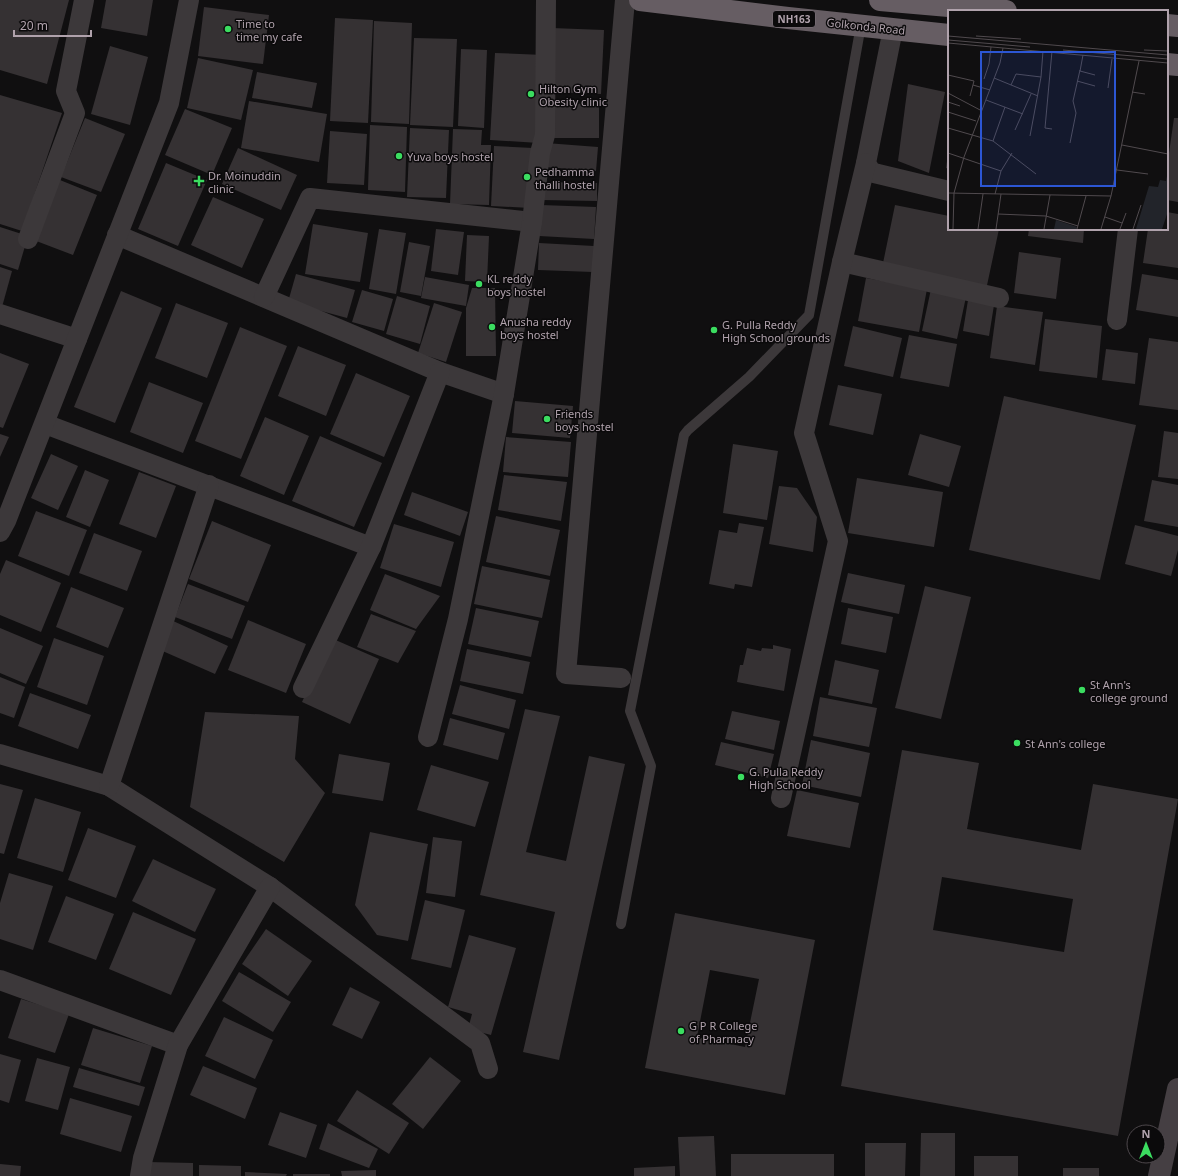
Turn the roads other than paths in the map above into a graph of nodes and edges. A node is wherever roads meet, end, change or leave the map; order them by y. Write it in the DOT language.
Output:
graph roads {
  1 [pos="84,0"];
  2 [pos="189,0"];
  3 [pos="546,0"];
  4 [pos="625,0"];
  5 [pos="640,0"];
  6 [pos="880,0"];
  7 [pos="789,9"];
  8 [pos="995,10"];
  9 [pos="861,25"];
  10 [pos="1168,25"];
  11 [pos="1178,26"];
  12 [pos="893,29"];
  13 [pos="948,35"];
  14 [pos="1168,64"];
  15 [pos="1178,65"];
  16 [pos="866,163"];
  17 [pos="948,191"];
  18 [pos="532,222"];
  19 [pos="1128,230"];
  20 [pos="116,235"];
  21 [pos="28,238"];
  22 [pos="842,262"];
  23 [pos="264,297"];
  24 [pos="999,298"];
  25 [pos="0,314"];
  26 [pos="1117,320"];
  27 [pos="77,339"];
  28 [pos="440,372"];
  29 [pos="504,394"];
  30 [pos="45,424"];
  31 [pos="209,485"];
  32 [pos="2,524"];
  33 [pos="371,547"];
  34 [pos="621,678"];
  35 [pos="303,688"];
  36 [pos="428,737"];
  37 [pos="0,754"];
  38 [pos="109,786"];
  39 [pos="781,798"];
  40 [pos="270,887"];
  41 [pos="621,924"];
  42 [pos="0,980"];
  43 [pos="178,1045"];
  44 [pos="488,1069"];
  45 [pos="1178,1089"];
  46 [pos="140,1176"];
  47 [pos="1159,1176"];
  1 -- 21 [label="street"];
  2 -- 20 [label="street"];
  3 -- 18 [label="street"];
  4 -- 34 [label="street"];
  5 -- 7 [label="highway, Golkonda Road / NH163"];
  6 -- 8 [label="highway"];
  7 -- 9 [label="highway, Golkonda Road / NH163"];
  9 -- 12 [label="highway, Golkonda Road / NH163"];
  9 -- 41 [label="lane"];
  10 -- 11 [label="highway"];
  12 -- 13 [label="highway, Golkonda Road / NH163"];
  12 -- 16 [label="street"];
  14 -- 15 [label="highway"];
  16 -- 17 [label="street"];
  16 -- 22 [label="street"];
  18 -- 23 [label="street"];
  18 -- 29 [label="street"];
  19 -- 26 [label="street"];
  20 -- 23 [label="street"];
  20 -- 27 [label="street"];
  22 -- 24 [label="street"];
  22 -- 39 [label="street"];
  23 -- 28 [label="street"];
  25 -- 27 [label="street"];
  27 -- 30 [label="street"];
  28 -- 29 [label="street"];
  28 -- 33 [label="street"];
  29 -- 36 [label="street"];
  30 -- 31 [label="street"];
  30 -- 32 [label="street"];
  31 -- 33 [label="street"];
  31 -- 38 [label="street"];
  33 -- 35 [label="street"];
  37 -- 38 [label="street"];
  38 -- 40 [label="street"];
  40 -- 43 [label="street"];
  40 -- 44 [label="street"];
  42 -- 43 [label="street"];
  43 -- 46 [label="street"];
  45 -- 47 [label="street"];
}
